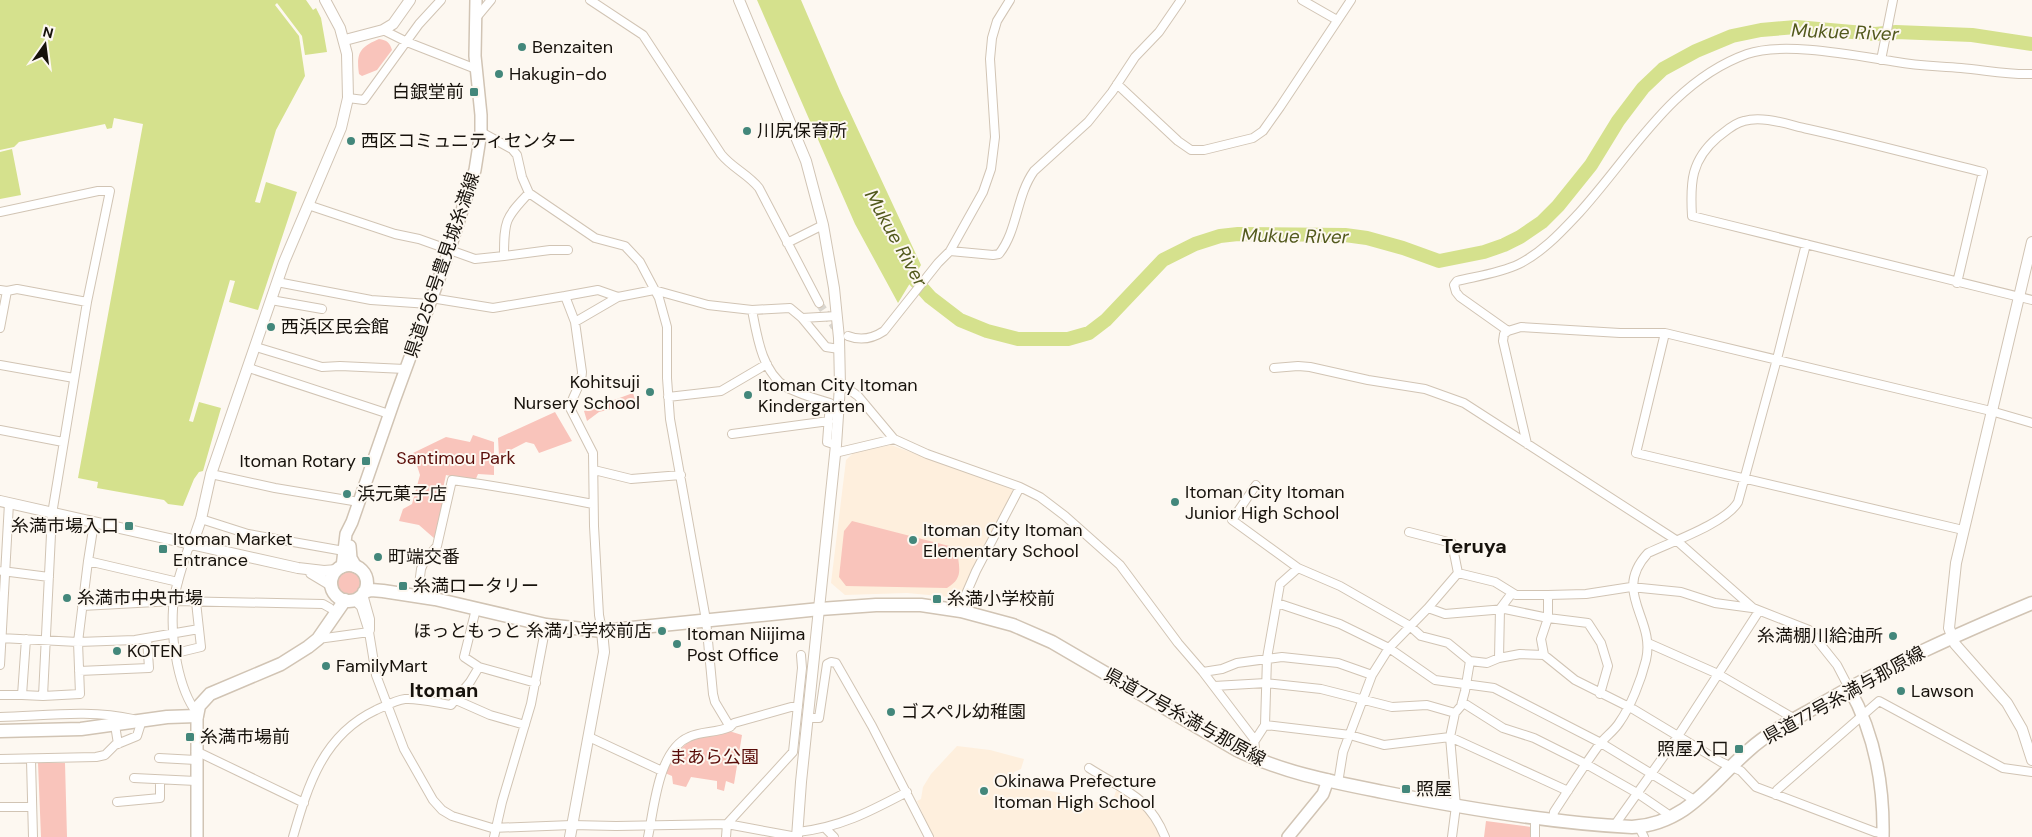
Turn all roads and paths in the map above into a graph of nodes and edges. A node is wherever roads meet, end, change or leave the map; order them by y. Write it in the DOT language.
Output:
graph roads {
  1 [pos="325,0"];
  2 [pos="410,0"];
  3 [pos="441,0"];
  4 [pos="476,0"];
  5 [pos="491,0"];
  6 [pos="590,0"];
  7 [pos="738,0"];
  8 [pos="1010,0"];
  9 [pos="1180,0"];
  10 [pos="1302,0"];
  11 [pos="1351,0"];
  12 [pos="1893,0"];
  13 [pos="474,20"];
  14 [pos="1337,20"];
  15 [pos="383,30"];
  16 [pos="345,40"];
  17 [pos="407,42"];
  18 [pos="1882,57"];
  19 [pos="476,69"];
  20 [pos="2032,74"];
  21 [pos="1117,84"];
  22 [pos="348,98"];
  23 [pos="481,132"];
  24 [pos="529,193"];
  25 [pos="308,205"];
  26 [pos="0,212"];
  27 [pos="823,225"];
  28 [pos="2032,242"];
  29 [pos="787,243"];
  30 [pos="1806,244"];
  31 [pos="568,250"];
  32 [pos="449,251"];
  33 [pos="950,251"];
  34 [pos="504,256"];
  35 [pos="277,282"];
  36 [pos="1957,282"];
  37 [pos="654,290"];
  38 [pos="3,291"];
  39 [pos="565,296"];
  40 [pos="618,297"];
  41 [pos="2018,297"];
  42 [pos="271,300"];
  43 [pos="2032,300"];
  44 [pos="430,301"];
  45 [pos="87,302"];
  46 [pos="819,303"];
  47 [pos="322,309"];
  48 [pos="752,310"];
  49 [pos="837,316"];
  50 [pos="802,318"];
  51 [pos="576,322"];
  52 [pos="0,328"];
  53 [pos="1508,330"];
  54 [pos="1665,333"];
  55 [pos="848,336"];
  56 [pos="256,347"];
  57 [pos="839,349"];
  58 [pos="1778,359"];
  59 [pos="767,364"];
  60 [pos="0,365"];
  61 [pos="249,368"];
  62 [pos="1274,368"];
  63 [pos="405,369"];
  64 [pos="74,378"];
  65 [pos="840,386"];
  66 [pos="668,397"];
  67 [pos="1991,410"];
  68 [pos="389,414"];
  69 [pos="829,421"];
  70 [pos="2032,423"];
  71 [pos="0,430"];
  72 [pos="732,434"];
  73 [pos="894,439"];
  74 [pos="63,442"];
  75 [pos="1527,444"];
  76 [pos="836,449"];
  77 [pos="594,470"];
  78 [pos="211,474"];
  79 [pos="681,475"];
  80 [pos="1746,479"];
  81 [pos="1256,484"];
  82 [pos="1020,487"];
  83 [pos="4,502"];
  84 [pos="359,502"];
  85 [pos="593,504"];
  86 [pos="52,514"];
  87 [pos="201,519"];
  88 [pos="352,522"];
  89 [pos="94,523"];
  90 [pos="1963,530"];
  91 [pos="1409,532"];
  92 [pos="1676,540"];
  93 [pos="192,545"];
  94 [pos="344,551"];
  95 [pos="88,561"];
  96 [pos="356,567"];
  97 [pos="298,568"];
  98 [pos="339,568"];
  99 [pos="1298,568"];
  100 [pos="3,571"];
  101 [pos="1458,573"];
  102 [pos="365,576"];
  103 [pos="49,577"];
  104 [pos="178,582"];
  105 [pos="1632,587"];
  106 [pos="418,593"];
  107 [pos="1512,593"];
  108 [pos="349,594"];
  109 [pos="1548,595"];
  110 [pos="435,599"];
  111 [pos="174,601"];
  112 [pos="196,602"];
  113 [pos="1277,603"];
  114 [pos="2032,603"];
  115 [pos="1,605"];
  116 [pos="82,606"];
  117 [pos="330,608"];
  118 [pos="1428,608"];
  119 [pos="1500,608"];
  120 [pos="476,609"];
  121 [pos="820,609"];
  122 [pos="1756,610"];
  123 [pos="961,611"];
  124 [pos="1548,618"];
  125 [pos="706,620"];
  126 [pos="546,624"];
  127 [pos="1410,626"];
  128 [pos="199,629"];
  129 [pos="602,631"];
  130 [pos="370,632"];
  131 [pos="174,634"];
  132 [pos="1952,637"];
  133 [pos="1,638"];
  134 [pos="148,638"];
  135 [pos="26,639"];
  136 [pos="318,639"];
  137 [pos="45,640"];
  138 [pos="78,642"];
  139 [pos="1648,643"];
  140 [pos="1389,648"];
  141 [pos="301,652"];
  142 [pos="176,653"];
  143 [pos="801,655"];
  144 [pos="1544,655"];
  145 [pos="1267,658"];
  146 [pos="1499,658"];
  147 [pos="1470,661"];
  148 [pos="0,665"];
  149 [pos="479,667"];
  150 [pos="79,671"];
  151 [pos="1203,672"];
  152 [pos="1718,674"];
  153 [pos="1372,675"];
  154 [pos="536,683"];
  155 [pos="1266,683"];
  156 [pos="1214,686"];
  157 [pos="1466,686"];
  158 [pos="1849,688"];
  159 [pos="1600,694"];
  160 [pos="0,695"];
  161 [pos="22,695"];
  162 [pos="43,696"];
  163 [pos="1362,699"];
  164 [pos="456,700"];
  165 [pos="1462,702"];
  166 [pos="386,705"];
  167 [pos="1628,706"];
  168 [pos="798,707"];
  169 [pos="1455,713"];
  170 [pos="197,714"];
  171 [pos="1864,716"];
  172 [pos="0,717"];
  173 [pos="808,718"];
  174 [pos="1794,719"];
  175 [pos="140,720"];
  176 [pos="116,725"];
  177 [pos="1265,725"];
  178 [pos="525,726"];
  179 [pos="730,727"];
  180 [pos="0,731"];
  181 [pos="1350,735"];
  182 [pos="1678,736"];
  183 [pos="589,737"];
  184 [pos="1450,737"];
  185 [pos="1254,742"];
  186 [pos="1601,743"];
  187 [pos="118,744"];
  188 [pos="196,756"];
  189 [pos="0,758"];
  190 [pos="159,758"];
  191 [pos="1253,758"];
  192 [pos="31,760"];
  193 [pos="787,760"];
  194 [pos="2032,760"];
  195 [pos="803,762"];
  196 [pos="1586,764"];
  197 [pos="1089,768"];
  198 [pos="1732,768"];
  199 [pos="662,771"];
  200 [pos="2032,772"];
  201 [pos="1651,773"];
  202 [pos="134,778"];
  203 [pos="160,780"];
  204 [pos="196,781"];
  205 [pos="1333,782"];
  206 [pos="1568,791"];
  207 [pos="907,792"];
  208 [pos="1637,793"];
  209 [pos="1776,796"];
  210 [pos="1696,801"];
  211 [pos="117,802"];
  212 [pos="304,803"];
  213 [pos="1456,806"];
  214 [pos="0,807"];
  215 [pos="32,807"];
  216 [pos="1672,816"];
  217 [pos="1535,817"];
  218 [pos="1553,819"];
  219 [pos="727,824"];
  220 [pos="572,825"];
  221 [pos="650,826"];
  222 [pos="1614,826"];
  223 [pos="496,828"];
  224 [pos="825,828"];
  225 [pos="1642,832"];
  226 [pos="798,834"];
  227 [pos="1883,835"];
  228 [pos="33,837"];
  229 [pos="197,837"];
  230 [pos="293,837"];
  231 [pos="494,837"];
  232 [pos="570,837"];
  233 [pos="648,837"];
  234 [pos="726,837"];
  235 [pos="834,837"];
  236 [pos="928,837"];
  237 [pos="1165,837"];
  238 [pos="1288,837"];
  239 [pos="1452,837"];
  240 [pos="1535,837"];
  1 -- 16 [label="street"];
  2 -- 15 [label="street"];
  3 -- 17 [label="street"];
  4 -- 13 [label="main road, 県道256号豊見城糸満線"];
  5 -- 13 [label="street"];
  6 -- 29 [label="street"];
  7 -- 27 [label="street"];
  8 -- 33 [label="street"];
  9 -- 21 [label="street"];
  10 -- 14 [label="street"];
  11 -- 14 [label="street"];
  12 -- 18 [label="street"];
  13 -- 19 [label="main road, 県道256号豊見城糸満線"];
  14 -- 21 [label="street"];
  15 -- 16 [label="street"];
  15 -- 17 [label="street"];
  16 -- 22 [label="street"];
  17 -- 19 [label="street"];
  17 -- 22 [label="street"];
  18 -- 20 [label="street"];
  18 -- 53 [label="street"];
  19 -- 23 [label="main road, 県道256号豊見城糸満線"];
  21 -- 33 [label="street"];
  22 -- 25 [label="street"];
  23 -- 24 [label="street"];
  23 -- 32 [label="main road, 県道256号豊見城糸満線"];
  24 -- 34 [label="street"];
  24 -- 37 [label="street"];
  25 -- 32 [label="street"];
  25 -- 35 [label="street"];
  26 -- 45 [label="street"];
  27 -- 29 [label="street"];
  27 -- 49 [label="street"];
  28 -- 41 [label="street"];
  29 -- 46 [label="street"];
  30 -- 36 [label="street"];
  30 -- 36 [label="street"];
  30 -- 58 [label="street"];
  31 -- 34 [label="street"];
  32 -- 34 [label="street"];
  32 -- 44 [label="main road, 県道256号豊見城糸満線"];
  33 -- 55 [label="street"];
  35 -- 42 [label="street"];
  35 -- 44 [label="street"];
  36 -- 41 [label="street"];
  37 -- 40 [label="street"];
  37 -- 48 [label="street"];
  37 -- 66 [label="street"];
  38 -- 45 [label="street"];
  38 -- 52 [label="street"];
  39 -- 40 [label="street"];
  39 -- 44 [label="street"];
  39 -- 51 [label="street"];
  40 -- 51 [label="street"];
  41 -- 43 [label="street"];
  41 -- 67 [label="street"];
  42 -- 47 [label="street"];
  42 -- 56 [label="street"];
  44 -- 63 [label="main road, 県道256号豊見城糸満線"];
  45 -- 64 [label="street"];
  48 -- 50 [label="street"];
  48 -- 59 [label="street"];
  49 -- 50 [label="street"];
  49 -- 57 [label="street"];
  50 -- 57 [label="street"];
  51 -- 77 [label="street"];
  53 -- 54 [label="street"];
  53 -- 75 [label="street"];
  54 -- 58 [label="street"];
  54 -- 80 [label="street"];
  56 -- 61 [label="street"];
  56 -- 63 [label="street"];
  57 -- 65 [label="street"];
  58 -- 67 [label="street"];
  58 -- 80 [label="street"];
  59 -- 66 [label="street"];
  59 -- 69 [label="street"];
  60 -- 64 [label="street"];
  61 -- 68 [label="street"];
  61 -- 78 [label="street"];
  62 -- 75 [label="street"];
  63 -- 68 [label="main road, 県道256号豊見城糸満線"];
  64 -- 74 [label="street"];
  65 -- 73 [label="street"];
  65 -- 76 [label="street"];
  66 -- 79 [label="street"];
  67 -- 70 [label="street"];
  67 -- 90 [label="street"];
  68 -- 84 [label="main road, 県道256号豊見城糸満線"];
  69 -- 72 [label="street"];
  69 -- 76 [label="street"];
  71 -- 74 [label="street"];
  73 -- 76 [label="street"];
  73 -- 82 [label="street"];
  74 -- 86 [label="street"];
  75 -- 92 [label="street"];
  76 -- 121 [label="street"];
  77 -- 79 [label="street"];
  77 -- 85 [label="street"];
  78 -- 84 [label="street"];
  78 -- 87 [label="street"];
  79 -- 125 [label="street"];
  80 -- 90 [label="street"];
  80 -- 92 [label="street"];
  81 -- 99 [label="street"];
  82 -- 123 [label="street"];
  82 -- 151 [label="street"];
  83 -- 86 [label="street"];
  83 -- 100 [label="street"];
  84 -- 88 [label="main road, 県道256号豊見城糸満線"];
  85 -- 106 [label="street"];
  85 -- 129 [label="street"];
  86 -- 89 [label="street"];
  86 -- 103 [label="street"];
  87 -- 93 [label="street"];
  87 -- 94 [label="street"];
  88 -- 94 [label="main road, 県道256号豊見城糸満線"];
  88 -- 96 [label="main road, 県道256号豊見城糸満線"];
  89 -- 93 [label="street"];
  89 -- 95 [label="street"];
  90 -- 132 [label="street"];
  91 -- 101 [label="street"];
  92 -- 105 [label="street"];
  92 -- 122 [label="street"];
  93 -- 97 [label="street"];
  93 -- 104 [label="street"];
  94 -- 98 [label="main road, 県道256号豊見城糸満線"];
  95 -- 104 [label="street"];
  95 -- 116 [label="street"];
  96 -- 98 [label="main road"];
  96 -- 102 [label="main road"];
  97 -- 98 [label="street"];
  97 -- 108 [label="street"];
  98 -- 108 [label="main road"];
  99 -- 113 [label="street"];
  99 -- 127 [label="street"];
  100 -- 103 [label="street"];
  100 -- 115 [label="street"];
  101 -- 107 [label="street"];
  101 -- 118 [label="street"];
  102 -- 106 [label="main road, 県道77号糸満与那原線"];
  102 -- 108 [label="main road"];
  103 -- 137 [label="street"];
  104 -- 111 [label="street"];
  105 -- 109 [label="street"];
  105 -- 122 [label="street"];
  105 -- 139 [label="street"];
  106 -- 110 [label="main road, 県道77号糸満与那原線"];
  107 -- 109 [label="street"];
  107 -- 119 [label="street"];
  108 -- 110 [label="main road, 県道77号糸満与那原線"];
  108 -- 117 [label="main road"];
  108 -- 130 [label="street"];
  108 -- 136 [label="main road"];
  109 -- 124 [label="street"];
  110 -- 120 [label="main road, 県道77号糸満与那原線"];
  111 -- 112 [label="street"];
  111 -- 116 [label="street"];
  111 -- 131 [label="street"];
  112 -- 117 [label="street"];
  112 -- 128 [label="street"];
  113 -- 140 [label="street"];
  113 -- 145 [label="street"];
  114 -- 132 [label="main road, 県道77号糸満与那原線"];
  115 -- 133 [label="street"];
  116 -- 138 [label="street"];
  117 -- 141 [label="main road"];
  118 -- 119 [label="street"];
  118 -- 127 [label="street"];
  119 -- 124 [label="street"];
  119 -- 146 [label="street"];
  120 -- 126 [label="main road, 県道77号糸満与那原線"];
  120 -- 149 [label="street"];
  121 -- 123 [label="main road, 県道77号糸満与那原線"];
  121 -- 125 [label="main road, 県道77号糸満与那原線"];
  121 -- 173 [label="street"];
  122 -- 152 [label="street"];
  122 -- 158 [label="street"];
  123 -- 191 [label="main road, 県道77号糸満与那原線"];
  124 -- 144 [label="street"];
  124 -- 159 [label="street"];
  125 -- 129 [label="main road, 県道77号糸満与那原線"];
  125 -- 179 [label="street"];
  126 -- 129 [label="main road, 県道77号糸満与那原線"];
  126 -- 154 [label="street"];
  127 -- 140 [label="street"];
  127 -- 147 [label="street"];
  128 -- 131 [label="street"];
  128 -- 142 [label="street"];
  129 -- 183 [label="street"];
  130 -- 136 [label="street"];
  130 -- 166 [label="street"];
  131 -- 134 [label="street"];
  131 -- 142 [label="street"];
  132 -- 158 [label="main road, 県道77号糸満与那原線"];
  132 -- 194 [label="street"];
  133 -- 135 [label="street"];
  133 -- 148 [label="street"];
  134 -- 138 [label="street"];
  134 -- 150 [label="street"];
  135 -- 137 [label="street"];
  135 -- 161 [label="street"];
  136 -- 141 [label="main road"];
  137 -- 138 [label="street"];
  137 -- 162 [label="street"];
  138 -- 150 [label="street"];
  139 -- 152 [label="street"];
  139 -- 167 [label="street"];
  140 -- 153 [label="street"];
  140 -- 157 [label="street"];
  141 -- 170 [label="main road"];
  142 -- 170 [label="street"];
  143 -- 168 [label="street"];
  144 -- 146 [label="street"];
  144 -- 159 [label="street"];
  145 -- 151 [label="street"];
  145 -- 153 [label="street"];
  145 -- 155 [label="street"];
  146 -- 147 [label="street"];
  147 -- 157 [label="street"];
  149 -- 154 [label="street"];
  149 -- 164 [label="street"];
  150 -- 162 [label="street"];
  151 -- 156 [label="street"];
  152 -- 174 [label="street"];
  152 -- 182 [label="street"];
  153 -- 163 [label="street"];
  154 -- 178 [label="street"];
  155 -- 156 [label="street"];
  155 -- 163 [label="street"];
  155 -- 177 [label="street"];
  156 -- 185 [label="street"];
  157 -- 165 [label="street"];
  157 -- 186 [label="street"];
  158 -- 171 [label="main road"];
  158 -- 174 [label="main road, 県道77号糸満与那原線"];
  159 -- 167 [label="street"];
  160 -- 161 [label="street"];
  161 -- 162 [label="street"];
  163 -- 169 [label="street"];
  163 -- 181 [label="street"];
  164 -- 166 [label="street"];
  164 -- 178 [label="street"];
  165 -- 169 [label="street"];
  165 -- 196 [label="street"];
  166 -- 212 [label="street"];
  166 -- 223 [label="street"];
  167 -- 182 [label="street"];
  167 -- 186 [label="street"];
  168 -- 179 [label="street"];
  168 -- 193 [label="street"];
  169 -- 184 [label="street"];
  170 -- 175 [label="main road"];
  170 -- 188 [label="main road"];
  171 -- 200 [label="street"];
  171 -- 209 [label="street"];
  171 -- 227 [label="main road"];
  172 -- 175 [label="street"];
  173 -- 195 [label="street"];
  173 -- 207 [label="street"];
  174 -- 198 [label="main road, 県道77号糸満与那原線"];
  175 -- 176 [label="main road"];
  175 -- 187 [label="street"];
  176 -- 180 [label="main road"];
  176 -- 187 [label="street"];
  177 -- 181 [label="street"];
  177 -- 185 [label="street"];
  178 -- 223 [label="street"];
  179 -- 199 [label="street"];
  181 -- 184 [label="street"];
  181 -- 205 [label="street"];
  182 -- 198 [label="street"];
  182 -- 201 [label="street"];
  183 -- 199 [label="street"];
  183 -- 220 [label="street"];
  184 -- 206 [label="street"];
  184 -- 213 [label="street"];
  185 -- 191 [label="street"];
  186 -- 196 [label="street"];
  186 -- 201 [label="street"];
  187 -- 192 [label="street"];
  188 -- 190 [label="street"];
  188 -- 204 [label="main road"];
  188 -- 212 [label="street"];
  189 -- 192 [label="street"];
  191 -- 205 [label="main road, 県道77号糸満与那原線"];
  192 -- 215 [label="street"];
  193 -- 195 [label="street"];
  193 -- 219 [label="street"];
  195 -- 226 [label="street"];
  196 -- 206 [label="street"];
  196 -- 208 [label="street"];
  197 -- 237 [label="street"];
  198 -- 209 [label="street"];
  198 -- 210 [label="main road, 県道77号糸満与那原線"];
  199 -- 221 [label="street"];
  201 -- 208 [label="street"];
  201 -- 210 [label="street"];
  202 -- 203 [label="street"];
  203 -- 204 [label="street"];
  203 -- 211 [label="street"];
  204 -- 229 [label="main road"];
  205 -- 213 [label="main road, 県道77号糸満与那原線"];
  205 -- 238 [label="main road"];
  206 -- 218 [label="street"];
  207 -- 224 [label="street"];
  207 -- 236 [label="street"];
  208 -- 216 [label="street"];
  208 -- 222 [label="street"];
  209 -- 227 [label="street"];
  210 -- 216 [label="main road, 県道77号糸満与那原線"];
  212 -- 230 [label="street"];
  213 -- 217 [label="main road, 県道77号糸満与那原線"];
  213 -- 239 [label="street"];
  214 -- 215 [label="street"];
  215 -- 228 [label="street"];
  216 -- 225 [label="main road, 県道77号糸満与那原線"];
  217 -- 218 [label="main road, 県道77号糸満与那原線"];
  217 -- 240 [label="street"];
  218 -- 222 [label="main road, 県道77号糸満与那原線"];
  219 -- 221 [label="street"];
  219 -- 226 [label="street"];
  219 -- 234 [label="street"];
  220 -- 221 [label="street"];
  220 -- 223 [label="street"];
  220 -- 232 [label="street"];
  221 -- 233 [label="street"];
  222 -- 225 [label="main road, 県道77号糸満与那原線"];
  223 -- 231 [label="street"];
  224 -- 226 [label="street"];
  224 -- 235 [label="street"];
}
